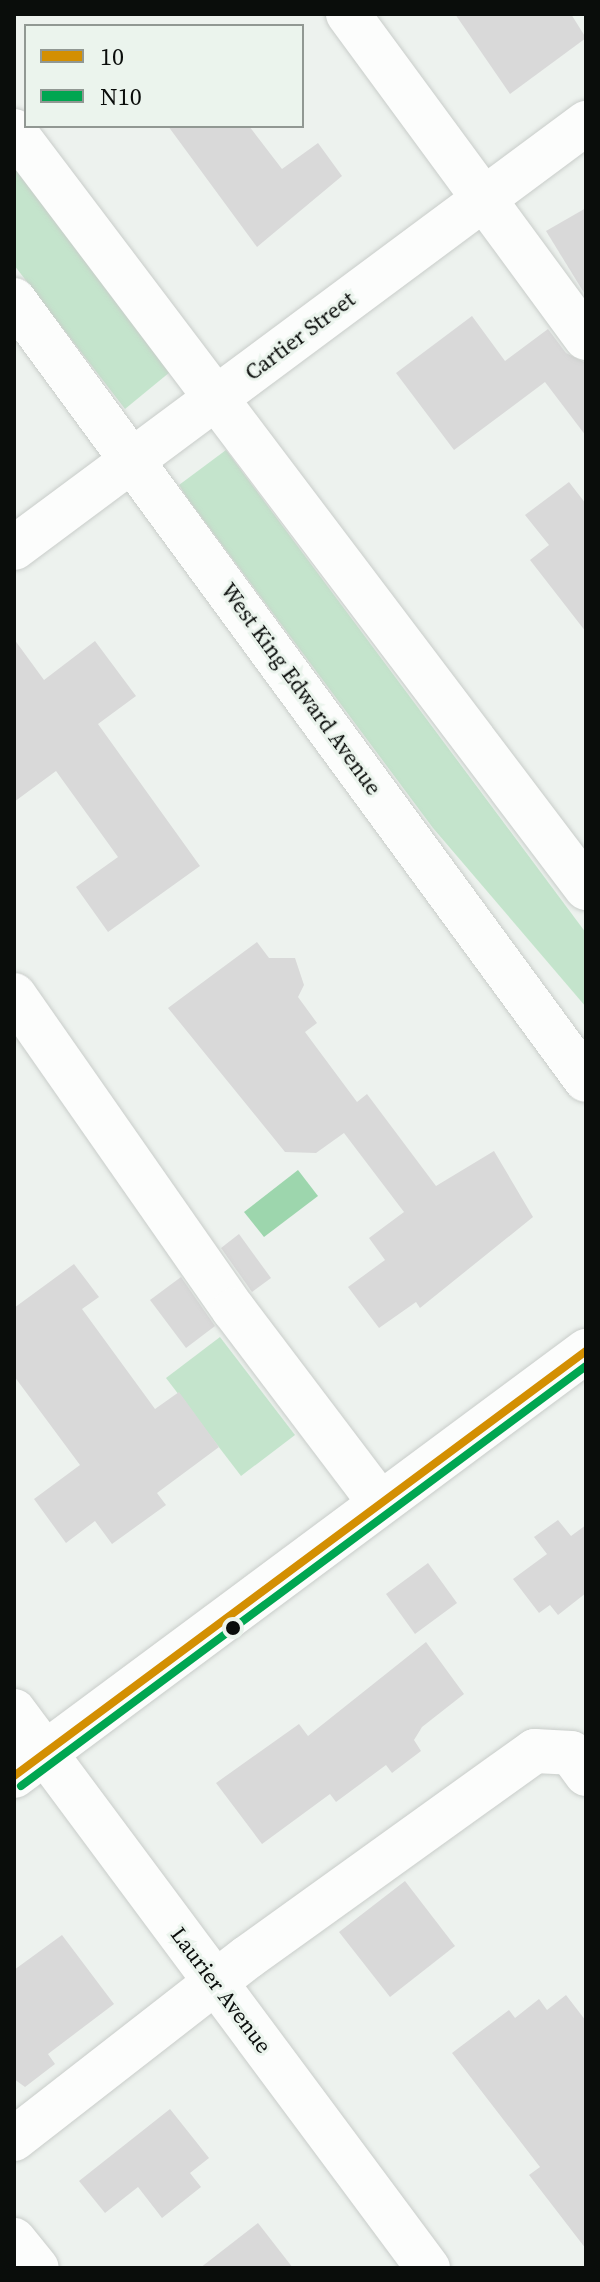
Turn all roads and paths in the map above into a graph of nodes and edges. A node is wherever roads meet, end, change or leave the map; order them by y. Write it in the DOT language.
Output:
graph roads {
  1 [pos="348,14"];
  2 [pos="586,123"];
  3 [pos="14,131"];
  4 [pos="484,199"];
  5 [pos="14,300"];
  6 [pos="586,338"];
  7 [pos="214,400"];
  8 [pos="133,461"];
  9 [pos="14,548"];
  10 [pos="586,888"];
  11 [pos="14,995"];
  12 [pos="586,1080"];
  13 [pos="586,1351"];
  14 [pos="380,1503"];
  15 [pos="14,1711"];
  16 [pos="30,1765"];
  17 [pos="586,1774"];
  18 [pos="216,1984"];
  19 [pos="14,2139"];
  20 [pos="14,2240"];
  21 [pos="37,2268"];
  22 [pos="428,2268"];
  1 -- 4 [label="main road"];
  2 -- 4 [label="main road, Cartier Street"];
  3 -- 7 [label="main road"];
  4 -- 6 [label="main road"];
  4 -- 7 [label="main road, Cartier Street"];
  5 -- 8 [label="main road, West King Edward Avenue"];
  7 -- 8 [label="main road, Cartier Street"];
  7 -- 10 [label="main road"];
  8 -- 9 [label="main road, Cartier Street"];
  8 -- 12 [label="main road, West King Edward Avenue"];
  11 -- 14 [label="main road"];
  13 -- 14 [label="main road"];
  14 -- 16 [label="main road"];
  15 -- 16 [label="main road, Laurier Avenue"];
  16 -- 18 [label="main road, Laurier Avenue"];
  17 -- 18 [label="main road"];
  18 -- 19 [label="main road"];
  18 -- 22 [label="main road, Laurier Avenue"];
  20 -- 21 [label="main road"];
}
